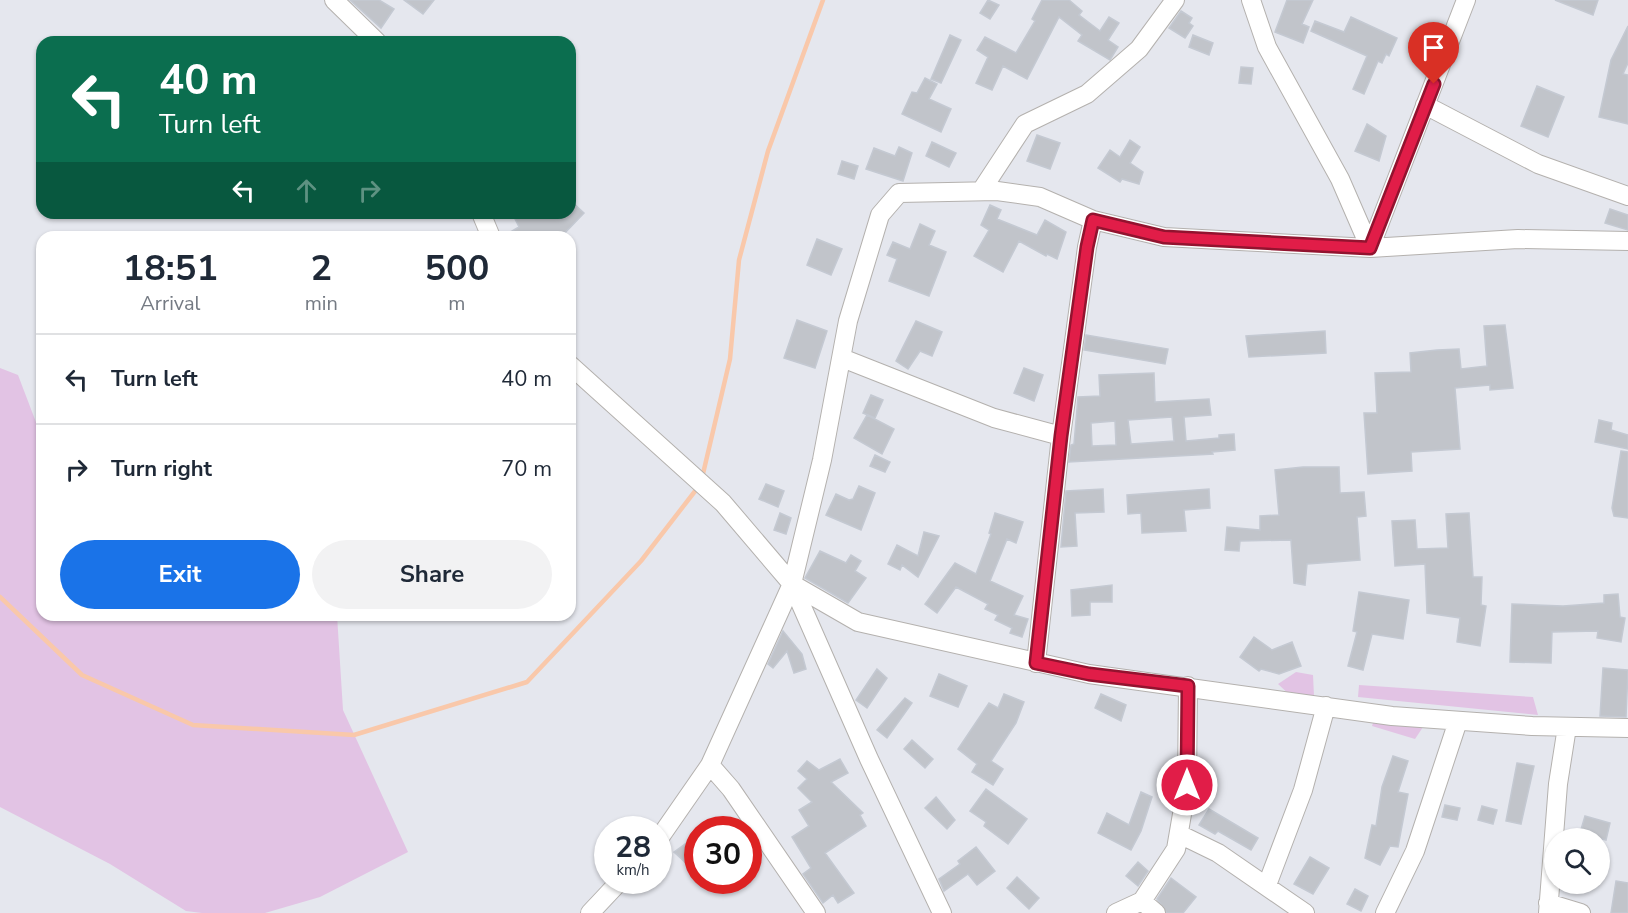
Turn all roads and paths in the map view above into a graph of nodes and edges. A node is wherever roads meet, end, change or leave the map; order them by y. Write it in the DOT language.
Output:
graph roads {
  1 [pos="334,0"];
  2 [pos="1174,0"];
  3 [pos="1251,0"];
  4 [pos="1466,0"];
  5 [pos="371,36"];
  6 [pos="1425,105"];
  7 [pos="981,191"];
  8 [pos="1628,196"];
  9 [pos="1093,220"];
  10 [pos="1628,241"];
  11 [pos="1370,248"];
  12 [pos="842,358"];
  13 [pos="576,370"];
  14 [pos="1061,436"];
  15 [pos="792,584"];
  16 [pos="1036,663"];
  17 [pos="1188,686"];
  18 [pos="1326,706"];
  19 [pos="1458,720"];
  20 [pos="1567,727"];
  21 [pos="1628,728"];
  22 [pos="710,765"];
  23 [pos="672,820"];
  24 [pos="1179,834"];
  25 [pos="1267,885"];
  26 [pos="608,894"];
  27 [pos="1142,901"];
  28 [pos="1548,908"];
  29 [pos="590,913"];
  30 [pos="816,913"];
  31 [pos="942,913"];
  32 [pos="1116,913"];
  33 [pos="1156,913"];
  34 [pos="1305,913"];
  35 [pos="1385,913"];
  36 [pos="1581,913"];
  1 -- 5 [label="street"];
  2 -- 7 [label="street"];
  3 -- 11 [label="street"];
  4 -- 6 [label="street"];
  6 -- 8 [label="street"];
  6 -- 11 [label="street"];
  7 -- 9 [label="street"];
  7 -- 12 [label="street"];
  9 -- 11 [label="street"];
  9 -- 14 [label="street"];
  10 -- 11 [label="street"];
  12 -- 14 [label="street"];
  12 -- 15 [label="street"];
  13 -- 15 [label="street"];
  14 -- 16 [label="street"];
  15 -- 16 [label="street"];
  15 -- 22 [label="street"];
  15 -- 31 [label="street"];
  16 -- 17 [label="street"];
  17 -- 18 [label="street"];
  17 -- 24 [label="street"];
  18 -- 19 [label="street"];
  18 -- 25 [label="street"];
  19 -- 20 [label="street"];
  19 -- 35 [label="street"];
  20 -- 21 [label="street"];
  20 -- 28 [label="street"];
  22 -- 23 [label="street"];
  22 -- 30 [label="street"];
  24 -- 25 [label="street"];
  24 -- 27 [label="street"];
  25 -- 34 [label="street"];
  26 -- 29 [label="street"];
  27 -- 32 [label="street"];
  27 -- 33 [label="street"];
  28 -- 36 [label="street"];
}
